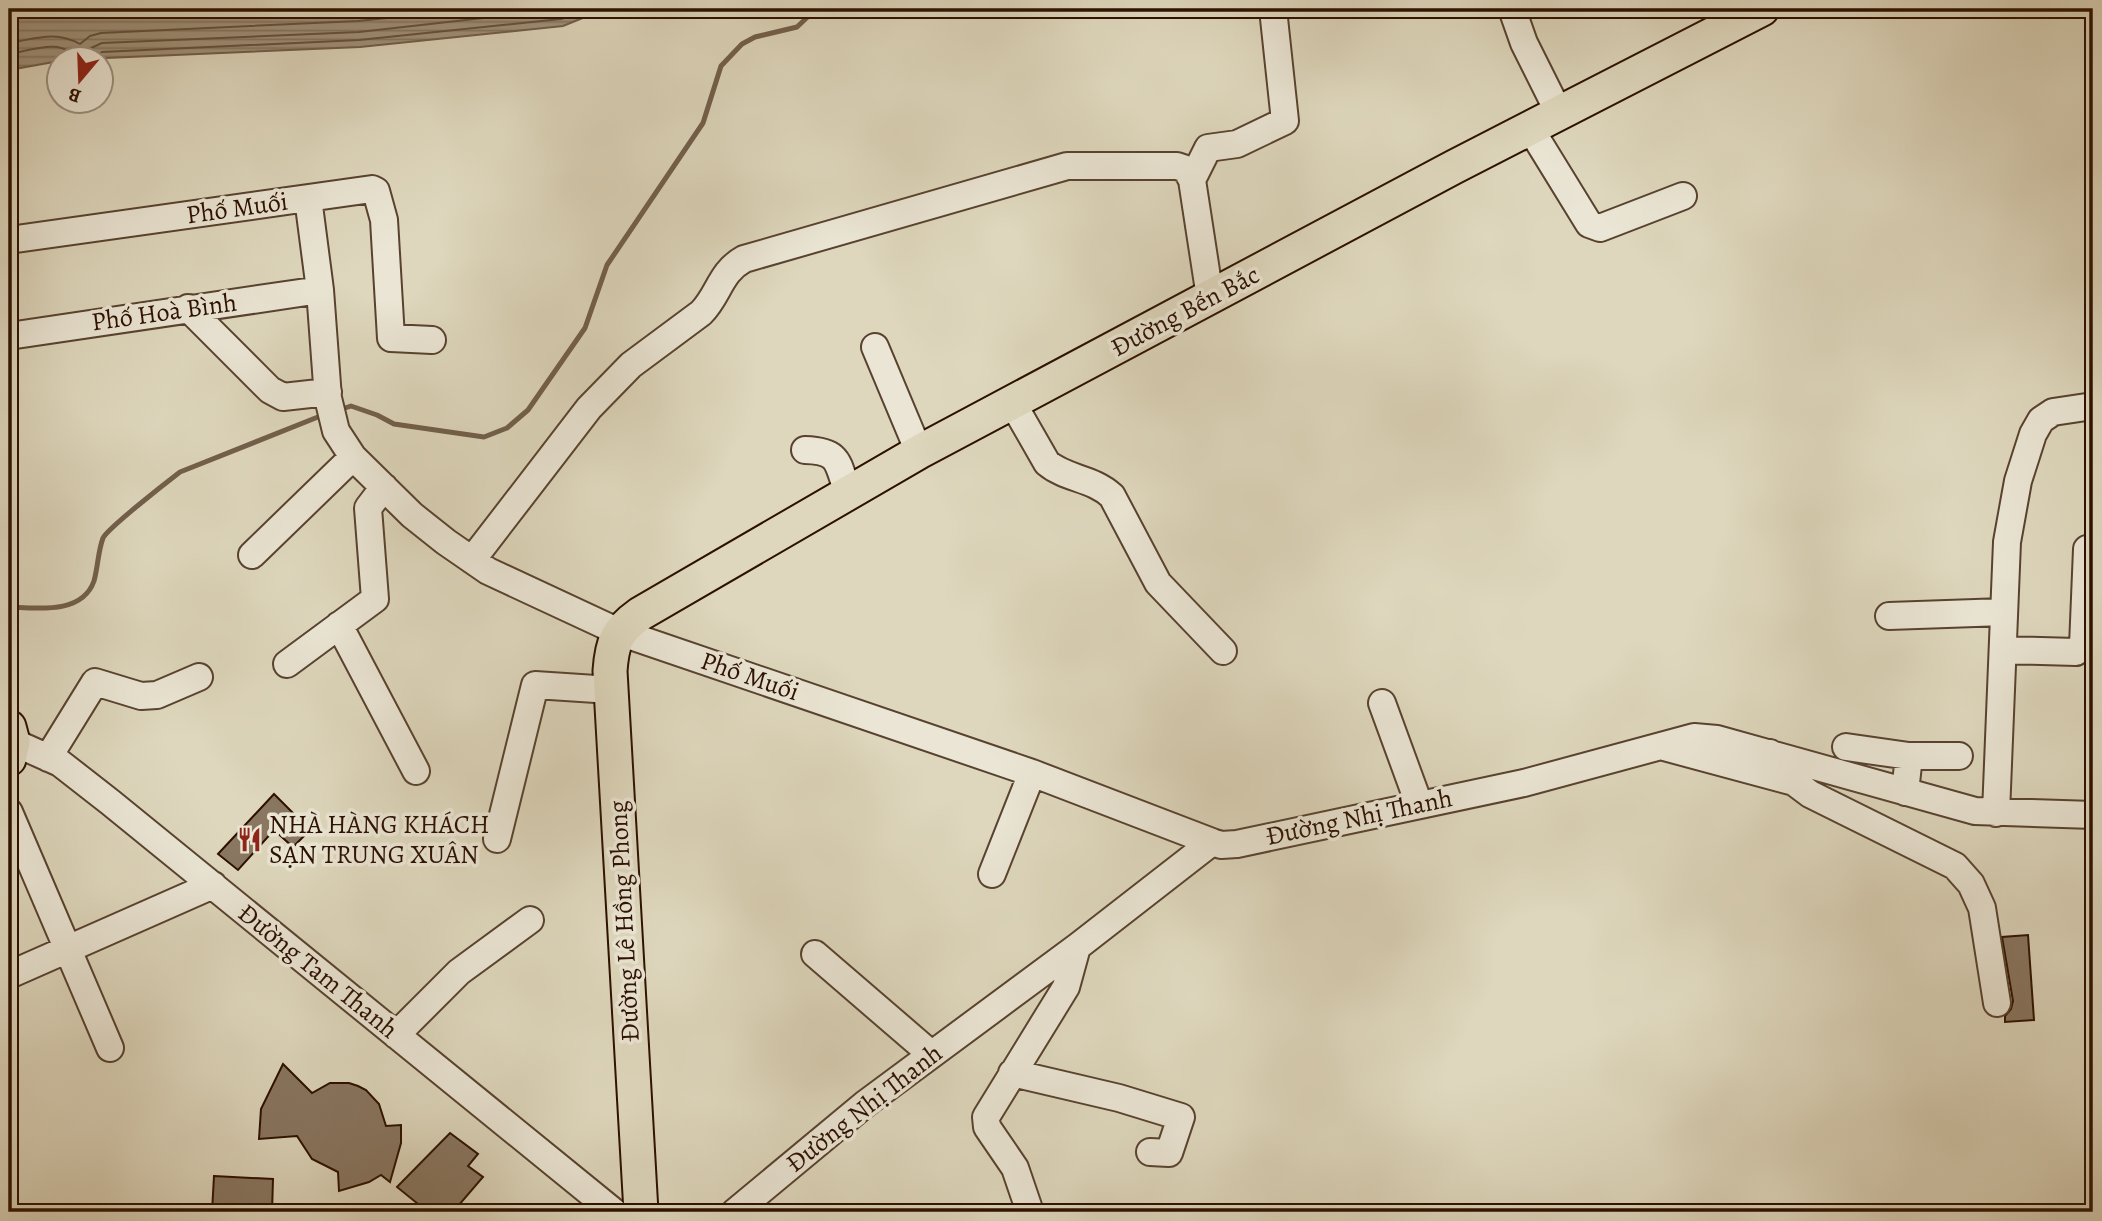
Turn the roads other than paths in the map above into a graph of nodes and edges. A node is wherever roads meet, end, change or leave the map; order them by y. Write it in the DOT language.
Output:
graph roads {
  1 [pos="1273,9"];
  2 [pos="1512,9"];
  3 [pos="1749,11"];
  4 [pos="1559,113"];
  5 [pos="1530,128"];
  6 [pos="1192,180"];
  7 [pos="1683,196"];
  8 [pos="308,198"];
  9 [pos="9,240"];
  10 [pos="320,290"];
  11 [pos="1210,298"];
  12 [pos="188,308"];
  13 [pos="9,335"];
  14 [pos="432,340"];
  15 [pos="874,347"];
  16 [pos="328,395"];
  17 [pos="1012,402"];
  18 [pos="2093,406"];
  19 [pos="805,450"];
  20 [pos="919,452"];
  21 [pos="353,457"];
  22 [pos="384,487"];
  23 [pos="848,493"];
  24 [pos="2087,549"];
  25 [pos="252,555"];
  26 [pos="472,560"];
  27 [pos="2004,612"];
  28 [pos="1889,616"];
  29 [pos="339,625"];
  30 [pos="619,632"];
  31 [pos="2003,650"];
  32 [pos="1223,651"];
  33 [pos="287,664"];
  34 [pos="199,677"];
  35 [pos="611,690"];
  36 [pos="1382,703"];
  37 [pos="10,743"];
  38 [pos="1660,746"];
  39 [pos="1846,747"];
  40 [pos="1770,753"];
  41 [pos="1959,755"];
  42 [pos="1909,756"];
  43 [pos="48,758"];
  44 [pos="416,771"];
  45 [pos="1032,772"];
  46 [pos="1794,782"];
  47 [pos="1905,792"];
  48 [pos="1419,804"];
  49 [pos="9,812"];
  50 [pos="1996,813"];
  51 [pos="2093,814"];
  52 [pos="497,839"];
  53 [pos="1212,842"];
  54 [pos="992,874"];
  55 [pos="213,885"];
  56 [pos="530,920"];
  57 [pos="1077,947"];
  58 [pos="68,949"];
  59 [pos="815,954"];
  60 [pos="9,975"];
  61 [pos="1997,1003"];
  62 [pos="396,1035"];
  63 [pos="110,1048"];
  64 [pos="931,1054"];
  65 [pos="1012,1073"];
  66 [pos="1150,1152"];
  67 [pos="614,1212"];
  68 [pos="641,1212"];
  69 [pos="735,1212"];
  70 [pos="1030,1212"];
  1 -- 6 [label="street"];
  2 -- 4 [label="street"];
  3 -- 4 [label="main road, Đường Bến Bắc"];
  4 -- 5 [label="main road, Đường Bến Bắc"];
  5 -- 7 [label="street"];
  5 -- 11 [label="main road, Đường Bến Bắc"];
  6 -- 11 [label="street"];
  6 -- 26 [label="street"];
  8 -- 9 [label="street, Phố Muối"];
  8 -- 10 [label="street, Phố Muối"];
  8 -- 14 [label="street"];
  10 -- 12 [label="street, Phố Hoà Bình"];
  10 -- 16 [label="street, Phố Muối"];
  11 -- 17 [label="main road, Đường Bến Bắc"];
  12 -- 13 [label="street, Phố Hoà Bình"];
  12 -- 16 [label="street"];
  15 -- 20 [label="street"];
  16 -- 21 [label="street, Phố Muối"];
  17 -- 20 [label="main road, Đường Bến Bắc"];
  17 -- 32 [label="street"];
  18 -- 27 [label="street"];
  19 -- 23 [label="street"];
  20 -- 23 [label="main road, Đường Bến Bắc"];
  21 -- 22 [label="street, Phố Muối"];
  21 -- 25 [label="street"];
  22 -- 26 [label="street, Phố Muối"];
  22 -- 29 [label="street"];
  23 -- 30 [label="main road, Đường Bến Bắc"];
  24 -- 31 [label="street"];
  26 -- 30 [label="street, Phố Muối"];
  27 -- 28 [label="street"];
  27 -- 31 [label="street"];
  29 -- 33 [label="street"];
  29 -- 44 [label="street"];
  30 -- 35 [label="main road, Đường Lê Hồng Phong"];
  30 -- 45 [label="street, Phố Muối"];
  31 -- 50 [label="street"];
  34 -- 43 [label="street"];
  35 -- 52 [label="street"];
  35 -- 68 [label="main road, Đường Lê Hồng Phong"];
  36 -- 48 [label="street"];
  37 -- 43 [label="street, Đường Tam Thanh"];
  38 -- 40 [label="street, Đường Nhị Thanh"];
  38 -- 46 [label="street"];
  38 -- 48 [label="street, Đường Nhị Thanh"];
  39 -- 42 [label="street"];
  40 -- 46 [label="street"];
  40 -- 47 [label="street, Đường Nhị Thanh"];
  41 -- 42 [label="street"];
  42 -- 47 [label="street"];
  43 -- 55 [label="street, Đường Tam Thanh"];
  45 -- 53 [label="street, Phố Muối"];
  45 -- 54 [label="street"];
  46 -- 61 [label="street"];
  47 -- 50 [label="street, Đường Nhị Thanh"];
  48 -- 53 [label="street, Đường Nhị Thanh"];
  49 -- 58 [label="street"];
  50 -- 51 [label="street, Đường Nhị Thanh"];
  53 -- 57 [label="street, Đường Nhị Thanh"];
  55 -- 58 [label="street"];
  55 -- 62 [label="street, Đường Tam Thanh"];
  56 -- 62 [label="street"];
  57 -- 64 [label="street, Đường Nhị Thanh"];
  57 -- 65 [label="street"];
  58 -- 60 [label="street"];
  58 -- 63 [label="street"];
  59 -- 64 [label="street"];
  62 -- 67 [label="street, Đường Tam Thanh"];
  64 -- 69 [label="street, Đường Nhị Thanh"];
  65 -- 66 [label="street"];
  65 -- 70 [label="street"];
}
